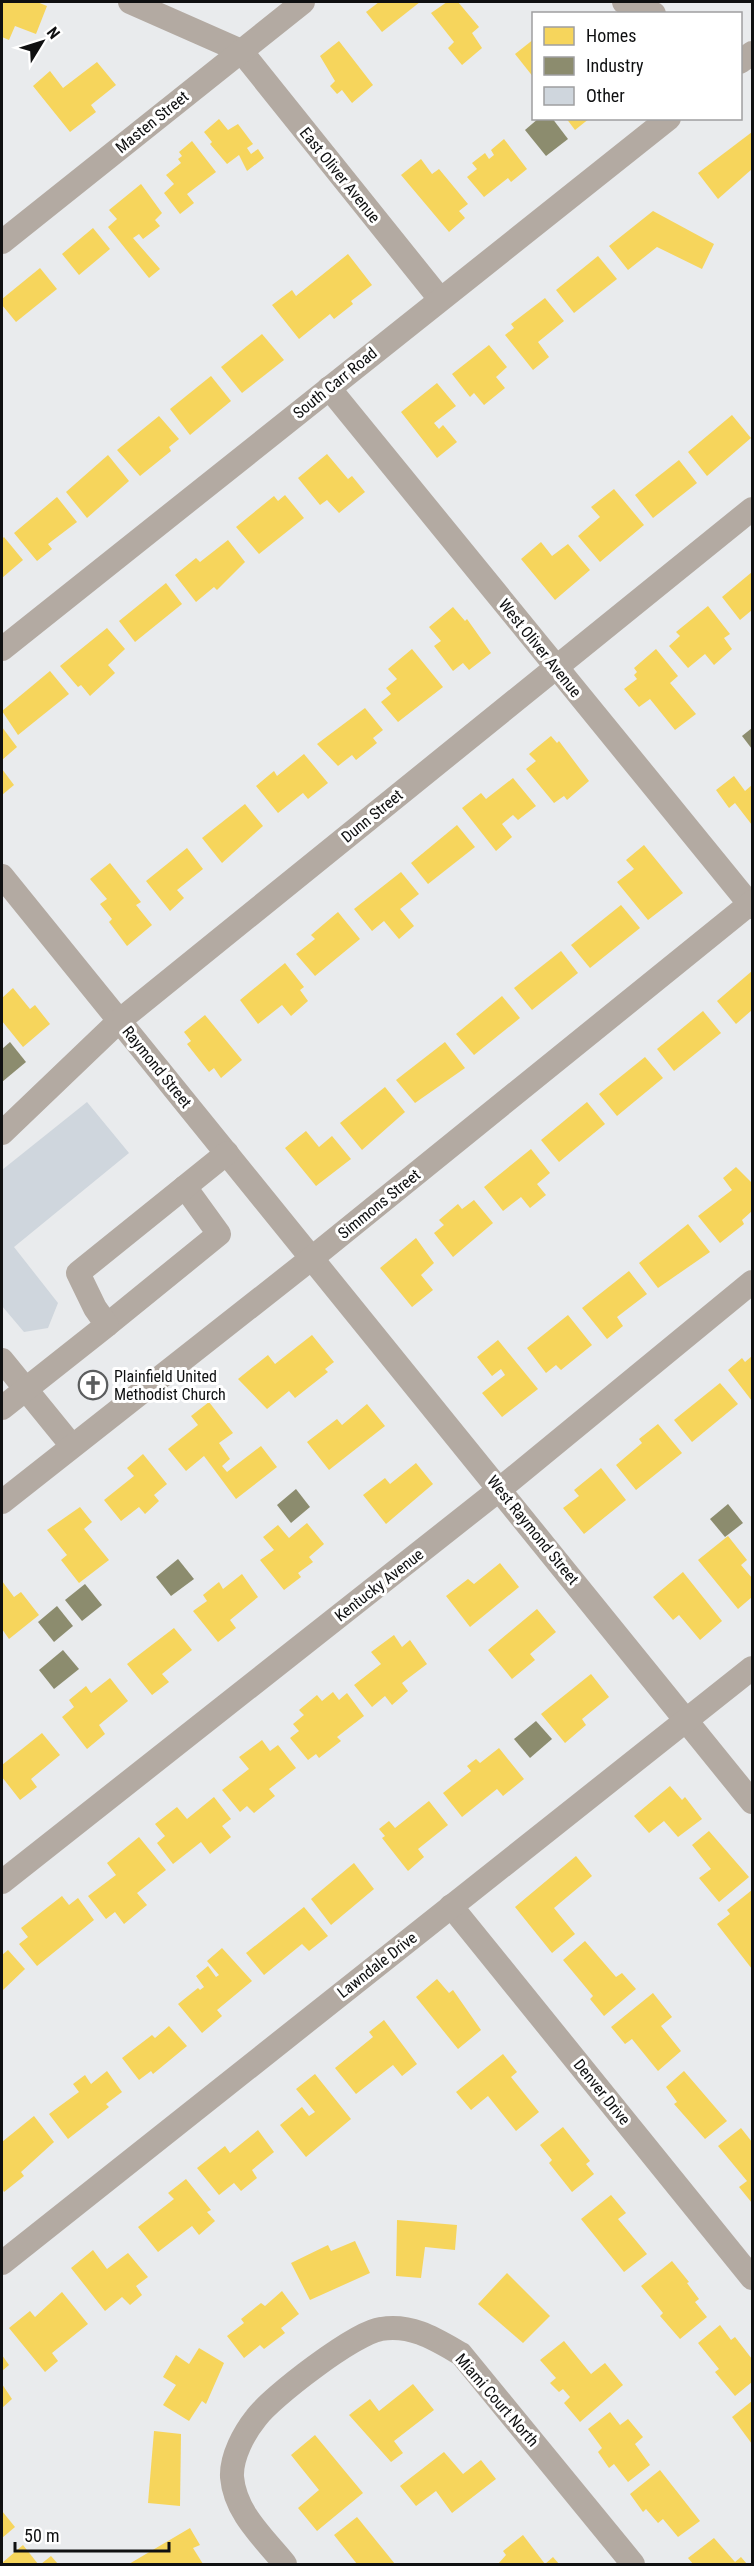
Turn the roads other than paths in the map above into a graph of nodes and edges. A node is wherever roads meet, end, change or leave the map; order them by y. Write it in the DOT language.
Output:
graph roads {
  1 [pos="130,2"];
  2 [pos="303,2"];
  3 [pos="624,2"];
  4 [pos="649,12"];
  5 [pos="240,51"];
  6 [pos="666,120"];
  7 [pos="2,242"];
  8 [pos="440,299"];
  9 [pos="328,388"];
  10 [pos="753,509"];
  11 [pos="2,649"];
  12 [pos="556,667"];
  13 [pos="2,876"];
  14 [pos="752,904"];
  15 [pos="119,1021"];
  16 [pos="2,1133"];
  17 [pos="227,1153"];
  18 [pos="184,1187"];
  19 [pos="312,1258"];
  20 [pos="753,1282"];
  21 [pos="107,1325"];
  22 [pos="2,1360"];
  23 [pos="26,1388"];
  24 [pos="2,1408"];
  25 [pos="72,1446"];
  26 [pos="500,1489"];
  27 [pos="2,1502"];
  28 [pos="753,1668"];
  29 [pos="686,1720"];
  30 [pos="753,1802"];
  31 [pos="2,1882"];
  32 [pos="451,1906"];
  33 [pos="2,2263"];
  34 [pos="753,2278"];
  35 [pos="285,2565"];
  36 [pos="633,2565"];
  1 -- 5 [label="street"];
  2 -- 5 [label="street, Masten Street"];
  3 -- 4 [label="street"];
  5 -- 7 [label="street, Masten Street"];
  5 -- 8 [label="street, East Oliver Avenue"];
  6 -- 8 [label="street, South Carr Road"];
  8 -- 9 [label="street, South Carr Road"];
  9 -- 11 [label="street, South Carr Road"];
  9 -- 12 [label="street, West Oliver Avenue"];
  10 -- 12 [label="street, Dunn Street"];
  12 -- 14 [label="street, West Oliver Avenue"];
  12 -- 15 [label="street, Dunn Street"];
  13 -- 15 [label="street, Raymond Street"];
  14 -- 19 [label="street, Simmons Street"];
  15 -- 16 [label="street, Dunn Street"];
  15 -- 17 [label="street, Raymond Street"];
  17 -- 18 [label="street"];
  17 -- 19 [label="street, Raymond Street"];
  18 -- 21 [label="street"];
  18 -- 21 [label="street"];
  19 -- 25 [label="street, Simmons Street"];
  19 -- 26 [label="street, West Raymond Street"];
  20 -- 26 [label="street, Kentucky Avenue"];
  21 -- 23 [label="street"];
  22 -- 23 [label="street"];
  23 -- 24 [label="street"];
  23 -- 25 [label="street"];
  25 -- 27 [label="street, Simmons Street"];
  26 -- 29 [label="street, West Raymond Street"];
  26 -- 31 [label="street, Kentucky Avenue"];
  28 -- 29 [label="street, Lawndale Drive"];
  29 -- 30 [label="street, West Raymond Street"];
  29 -- 32 [label="street, Lawndale Drive"];
  32 -- 33 [label="street, Lawndale Drive"];
  32 -- 34 [label="street, Denver Drive"];
  35 -- 36 [label="street, Miami Court North"];
}
